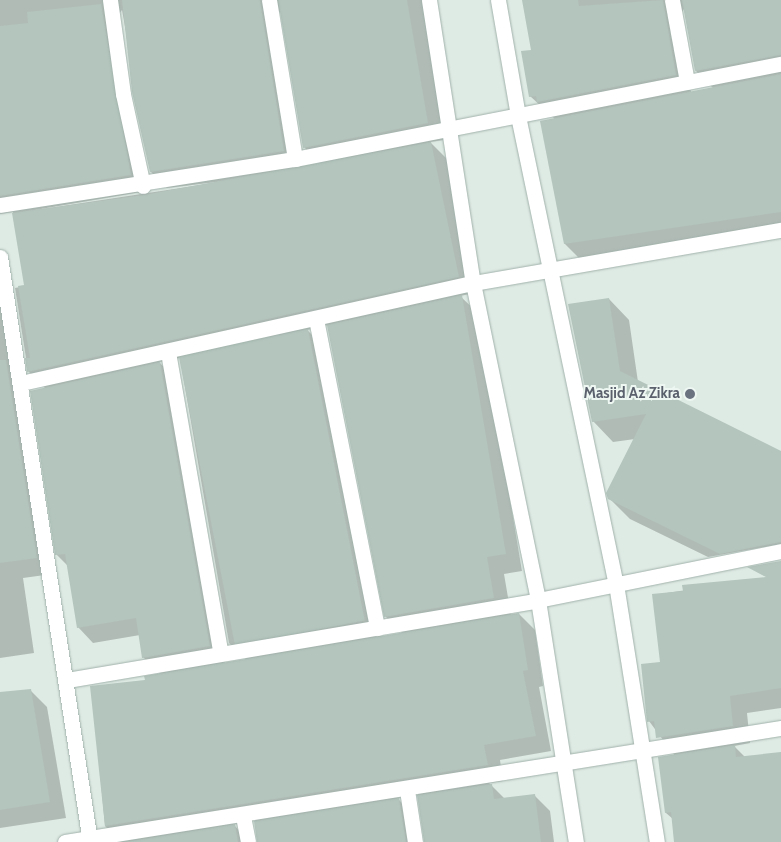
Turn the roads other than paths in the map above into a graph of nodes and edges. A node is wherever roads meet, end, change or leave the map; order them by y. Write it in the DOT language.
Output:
graph roads {
  1 [pos="110,0"];
  2 [pos="269,0"];
  3 [pos="428,0"];
  4 [pos="498,0"];
  5 [pos="672,0"];
  6 [pos="781,64"];
  7 [pos="687,82"];
  8 [pos="518,116"];
  9 [pos="448,127"];
  10 [pos="295,159"];
  11 [pos="143,186"];
  12 [pos="0,205"];
  13 [pos="781,230"];
  14 [pos="0,258"];
  15 [pos="551,268"];
  16 [pos="473,283"];
  17 [pos="316,319"];
  18 [pos="168,352"];
  19 [pos="21,383"];
  20 [pos="781,551"];
  21 [pos="616,584"];
  22 [pos="538,600"];
  23 [pos="377,628"];
  24 [pos="220,650"];
  25 [pos="67,680"];
  26 [pos="781,728"];
  27 [pos="642,750"];
  28 [pos="564,762"];
  29 [pos="407,790"];
  30 [pos="243,816"];
  31 [pos="90,840"];
  32 [pos="65,842"];
  33 [pos="248,842"];
  34 [pos="415,842"];
  35 [pos="576,842"];
  36 [pos="657,842"];
  1 -- 11 [label="street"];
  2 -- 10 [label="street"];
  3 -- 9 [label="street"];
  4 -- 8 [label="street"];
  5 -- 7 [label="street"];
  6 -- 7 [label="street"];
  7 -- 8 [label="street"];
  8 -- 9 [label="street"];
  8 -- 15 [label="street"];
  9 -- 10 [label="street"];
  9 -- 16 [label="street"];
  10 -- 11 [label="street"];
  11 -- 12 [label="street"];
  13 -- 15 [label="street"];
  14 -- 19 [label="street"];
  15 -- 16 [label="street"];
  15 -- 21 [label="street"];
  16 -- 17 [label="street"];
  16 -- 22 [label="street"];
  17 -- 18 [label="street"];
  17 -- 23 [label="street"];
  18 -- 19 [label="street"];
  18 -- 24 [label="street"];
  19 -- 25 [label="street"];
  20 -- 21 [label="street"];
  21 -- 22 [label="street"];
  21 -- 27 [label="street"];
  22 -- 23 [label="street"];
  22 -- 28 [label="street"];
  23 -- 24 [label="street"];
  24 -- 25 [label="street"];
  25 -- 31 [label="street"];
  26 -- 27 [label="street"];
  27 -- 28 [label="street"];
  27 -- 36 [label="street"];
  28 -- 29 [label="street"];
  28 -- 35 [label="street"];
  29 -- 30 [label="street"];
  29 -- 34 [label="street"];
  30 -- 31 [label="street"];
  30 -- 33 [label="street"];
  31 -- 32 [label="street"];
}
